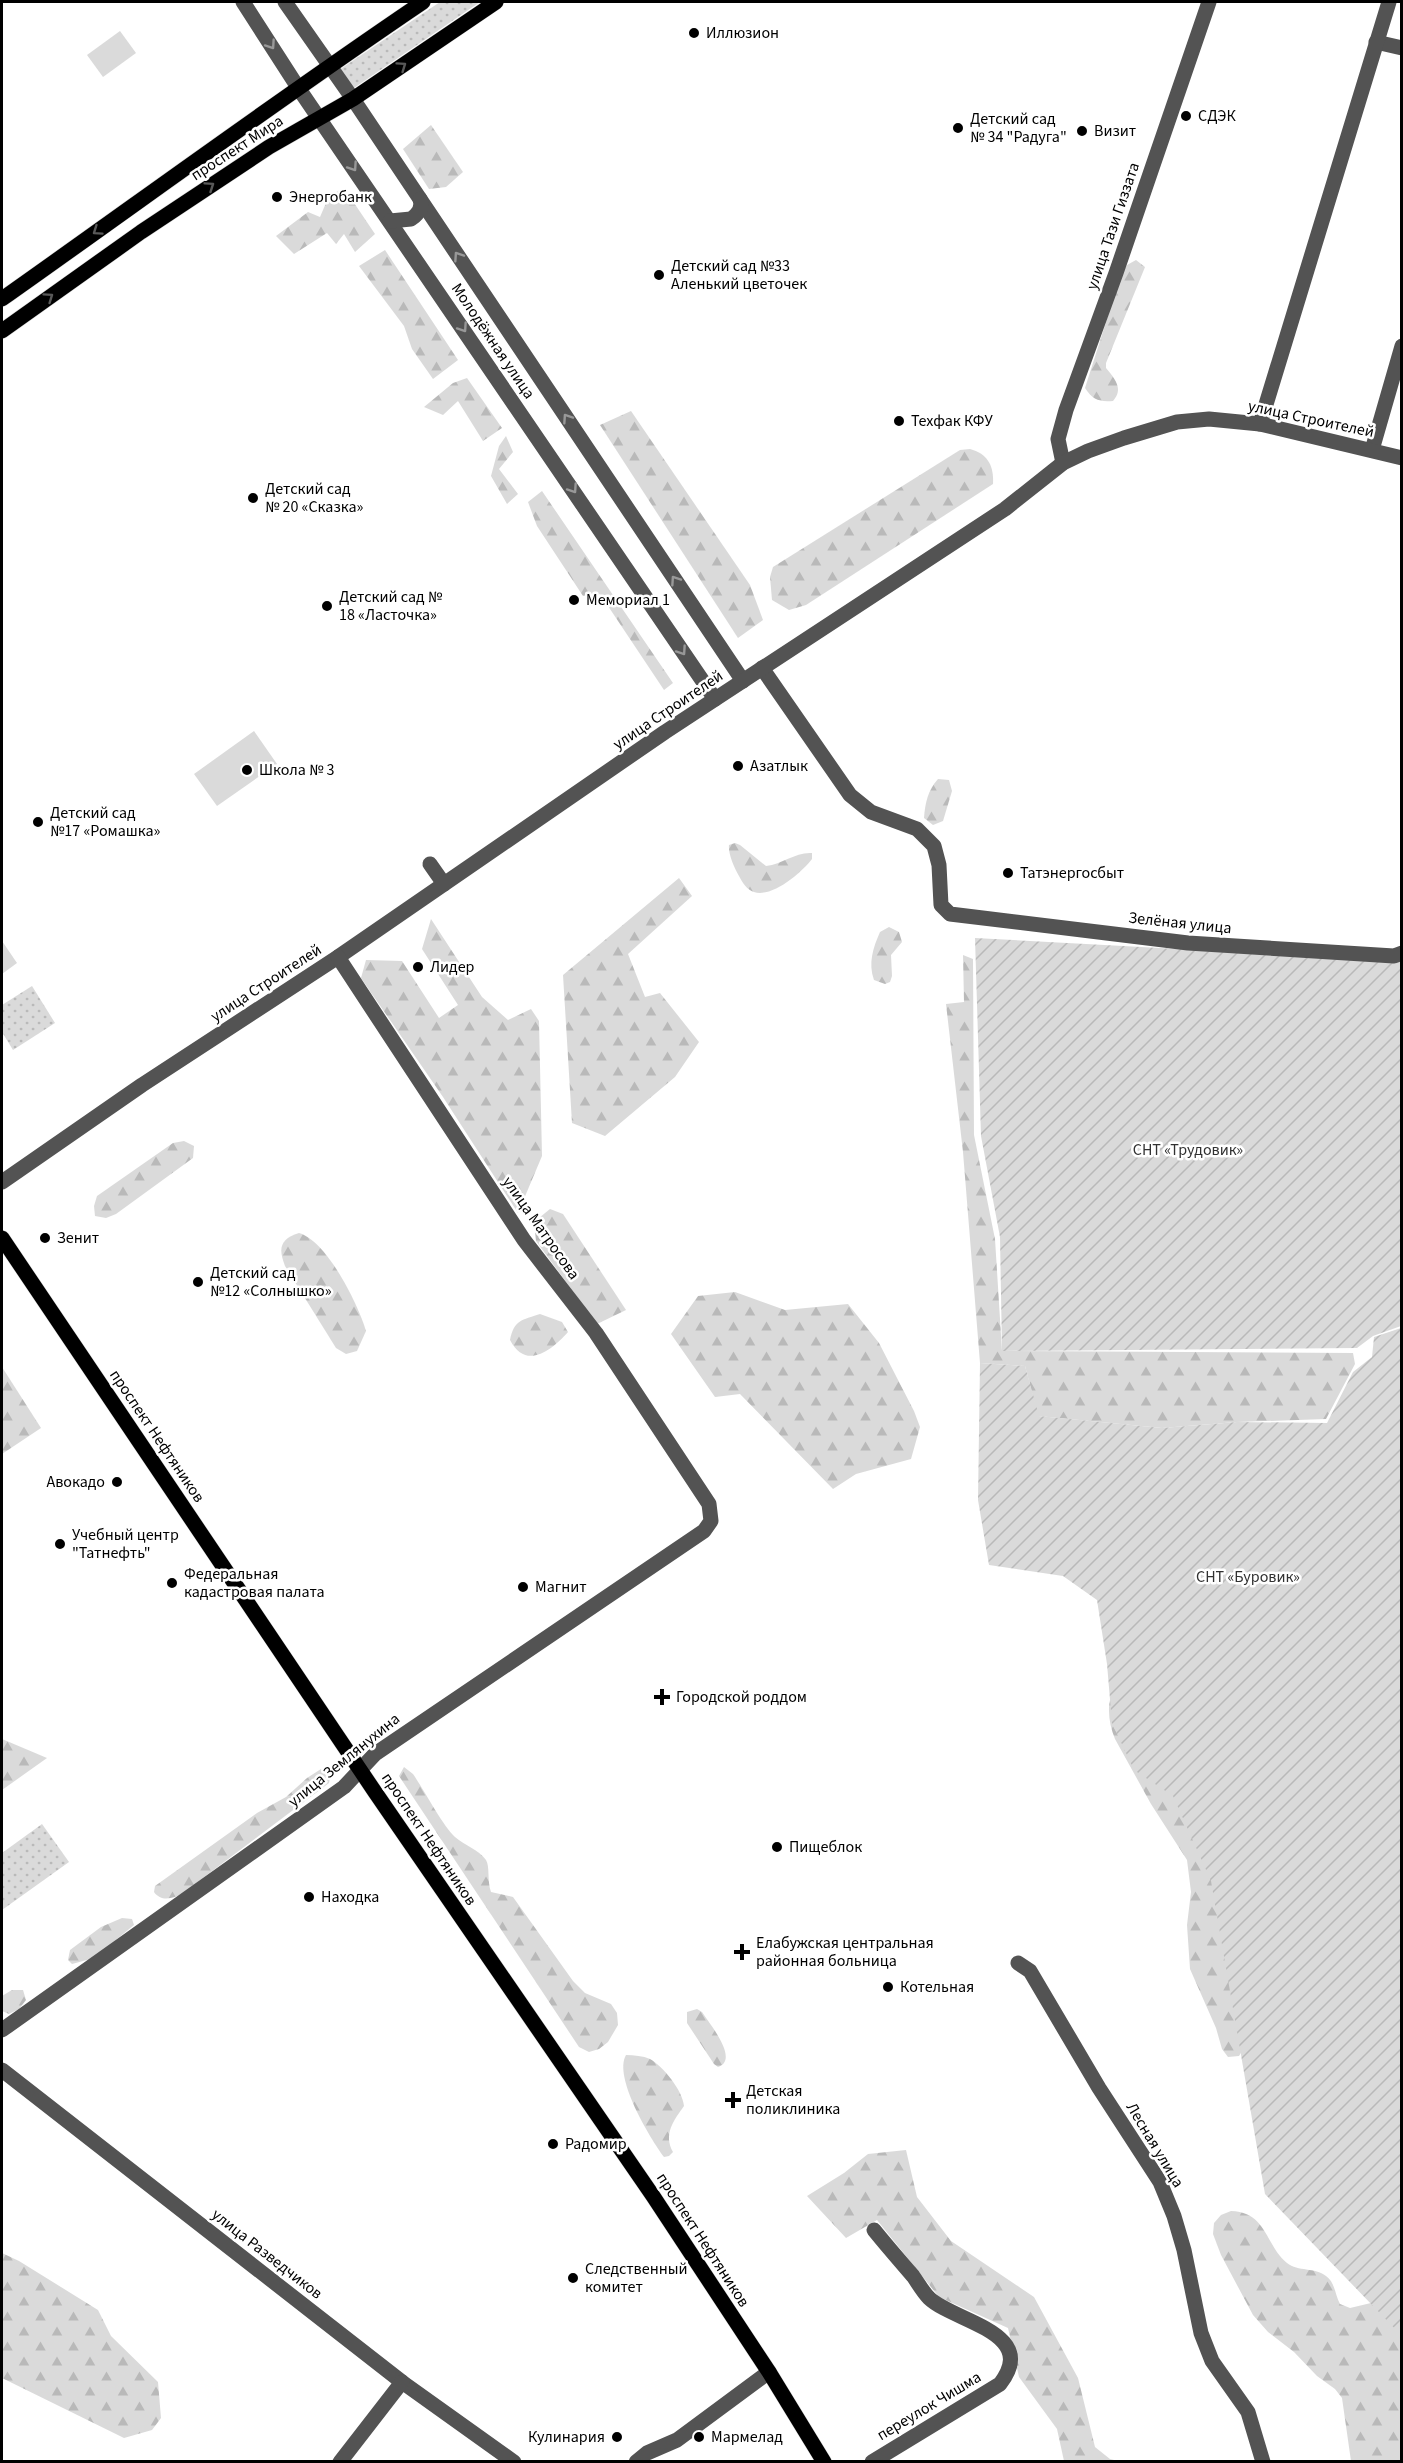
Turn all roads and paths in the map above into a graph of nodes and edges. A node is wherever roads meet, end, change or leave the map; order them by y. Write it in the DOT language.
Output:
graph roads {
  1 [pos="243,2"];
  2 [pos="285,2"];
  3 [pos="423,2"];
  4 [pos="496,2"];
  5 [pos="1209,2"];
  6 [pos="1389,2"];
  7 [pos="1377,42"];
  8 [pos="1401,48"];
  9 [pos="328,66"];
  10 [pos="299,89"];
  11 [pos="354,99"];
  12 [pos="320,118"];
  13 [pos="420,199"];
  14 [pos="126,211"];
  15 [pos="390,221"];
  16 [pos="141,232"];
  17 [pos="2,299"];
  18 [pos="2,331"];
  19 [pos="1401,348"];
  20 [pos="1260,424"];
  21 [pos="1372,450"];
  22 [pos="1401,458"];
  23 [pos="1063,464"];
  24 [pos="762,668"];
  25 [pos="743,681"];
  26 [pos="715,699"];
  27 [pos="430,864"];
  28 [pos="444,884"];
  29 [pos="1401,953"];
  30 [pos="339,957"];
  31 [pos="2,1182"];
  32 [pos="2,1238"];
  33 [pos="711,1521"];
  34 [pos="360,1771"];
  35 [pos="1018,1963"];
  36 [pos="2,2031"];
  37 [pos="2,2070"];
  38 [pos="874,2230"];
  39 [pos="769,2372"];
  40 [pos="402,2382"];
  41 [pos="340,2462"];
  42 [pos="514,2462"];
  43 [pos="636,2462"];
  44 [pos="824,2462"];
  45 [pos="872,2462"];
  46 [pos="1263,2462"];
  1 -- 10 [label="street, Молодёжная улица, one-way"];
  2 -- 9 [label="street, Молодёжная улица"];
  3 -- 9 [label="main road, проспект Мира"];
  11 -- 4 [label="main road, проспект Мира, one-way"];
  5 -- 23 [label="street, улица Тази Гиззата"];
  6 -- 7 [label="street"];
  7 -- 8 [label="street"];
  7 -- 20 [label="street"];
  9 -- 10 [label="main road, проспект Мира"];
  9 -- 11 [label="street, Молодёжная улица"];
  10 -- 12 [label="street, Молодёжная улица"];
  10 -- 14 [label="main road, проспект Мира"];
  11 -- 12 [label="main road, проспект Мира"];
  11 -- 13 [label="street, Молодёжная улица"];
  12 -- 15 [label="street, Молодёжная улица, one-way"];
  16 -- 12 [label="main road, проспект Мира, one-way"];
  13 -- 15 [label="street"];
  25 -- 13 [label="street, Молодёжная улица, one-way"];
  14 -- 16 [label="main road"];
  14 -- 17 [label="main road, проспект Мира, one-way"];
  15 -- 26 [label="street, Молодёжная улица, one-way"];
  18 -- 16 [label="main road, проспект Мира, one-way"];
  19 -- 21 [label="street"];
  20 -- 21 [label="street, улица Строителей"];
  20 -- 23 [label="street, улица Строителей"];
  21 -- 22 [label="street, улица Строителей"];
  23 -- 24 [label="street, улица Строителей"];
  24 -- 25 [label="street, улица Строителей"];
  24 -- 29 [label="street, Зелёная улица"];
  25 -- 26 [label="street, улица Строителей"];
  26 -- 28 [label="street, улица Строителей"];
  27 -- 28 [label="street"];
  28 -- 30 [label="street, улица Строителей"];
  30 -- 31 [label="street, улица Строителей"];
  30 -- 33 [label="street, улица Матросова"];
  32 -- 34 [label="main road, проспект Нефтяников"];
  33 -- 34 [label="street, улица Землянухина"];
  34 -- 36 [label="street, улица Землянухина"];
  34 -- 39 [label="main road, проспект Нефтяников"];
  35 -- 46 [label="street, Лесная улица"];
  37 -- 40 [label="street, улица Разведчиков"];
  38 -- 45 [label="street, переулок Чишма"];
  39 -- 43 [label="street"];
  39 -- 44 [label="main road, проспект Нефтяников"];
  40 -- 41 [label="street"];
  40 -- 42 [label="street, улица Разведчиков"];
}
